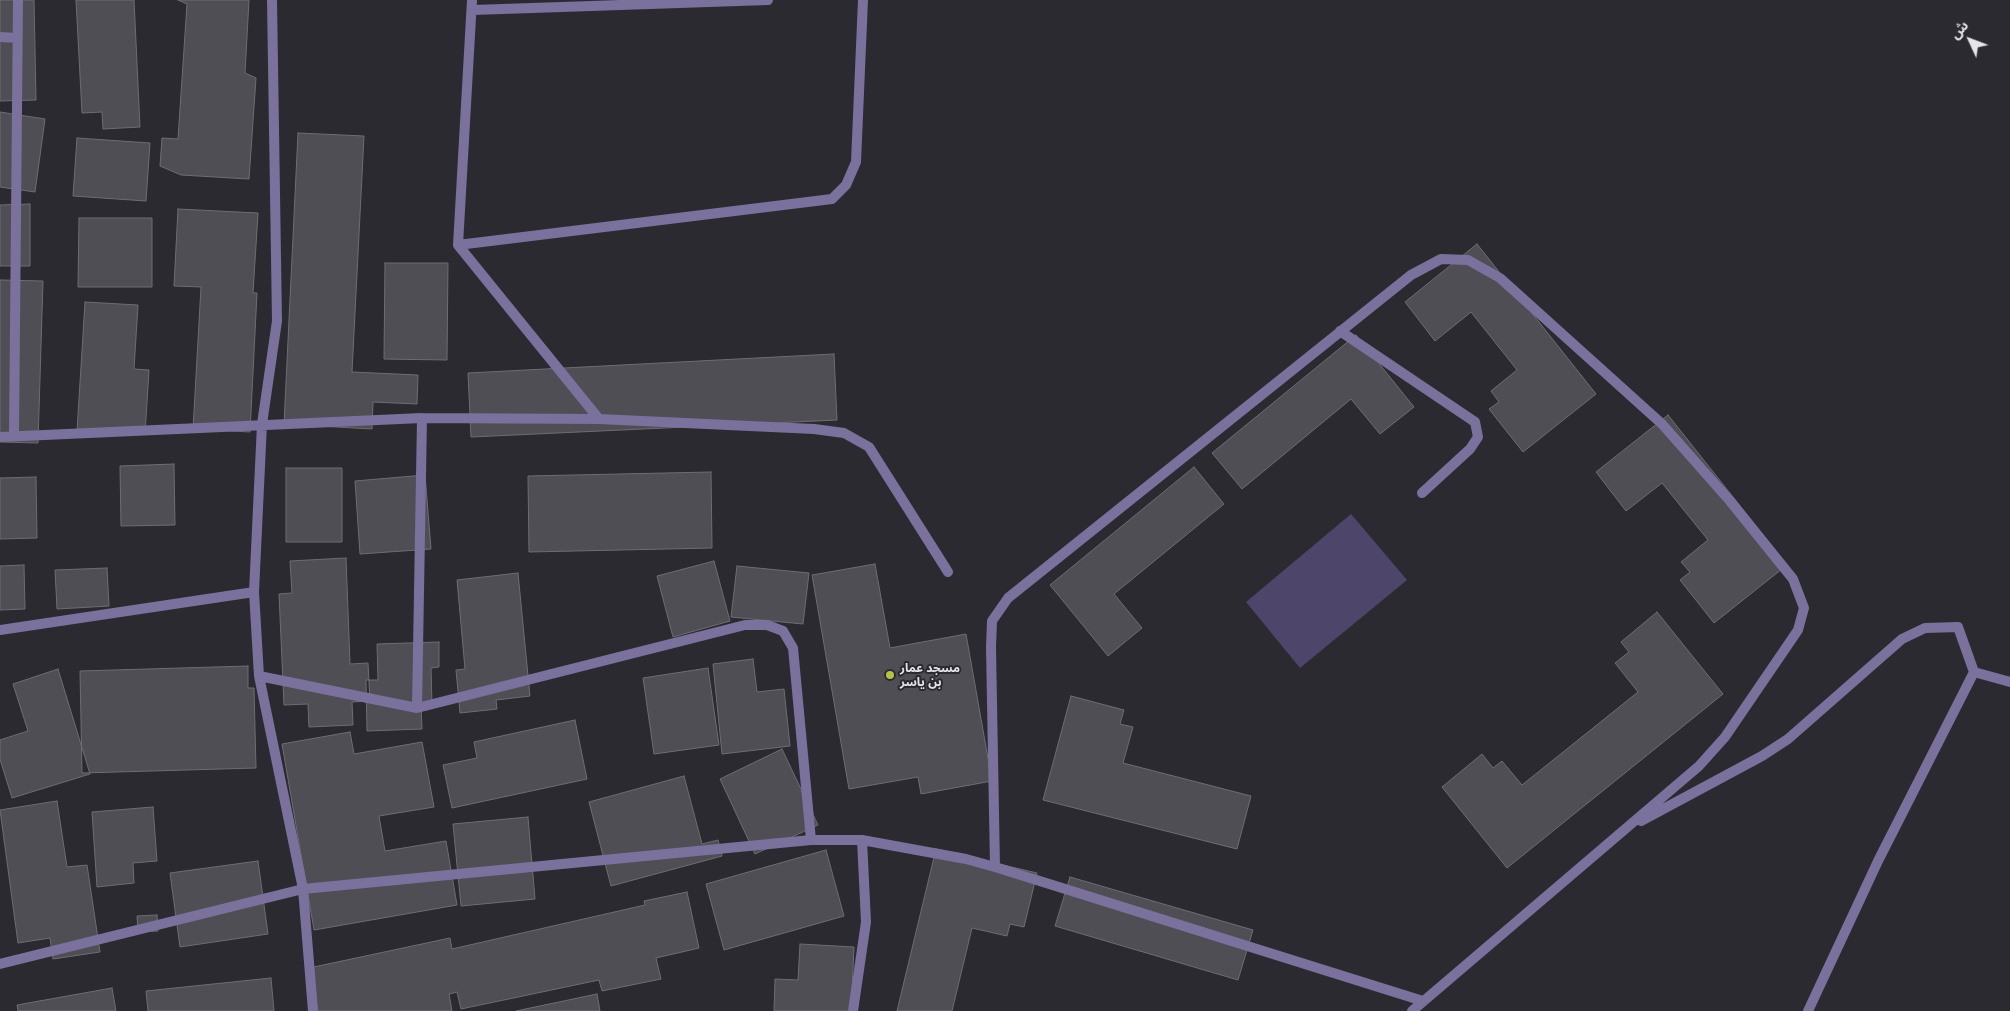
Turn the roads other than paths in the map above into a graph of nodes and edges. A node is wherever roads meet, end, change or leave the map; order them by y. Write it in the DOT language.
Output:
graph roads {
  1 [pos="18,0"];
  2 [pos="272,0"];
  3 [pos="768,0"];
  4 [pos="863,0"];
  5 [pos="472,5"];
  6 [pos="0,37"];
  7 [pos="17,38"];
  8 [pos="458,245"];
  9 [pos="1340,331"];
  10 [pos="422,418"];
  11 [pos="599,419"];
  12 [pos="262,424"];
  13 [pos="14,435"];
  14 [pos="0,437"];
  15 [pos="1422,493"];
  16 [pos="948,572"];
  17 [pos="254,592"];
  18 [pos="0,630"];
  19 [pos="1974,672"];
  20 [pos="259,676"];
  21 [pos="2010,682"];
  22 [pos="417,708"];
  23 [pos="1623,831"];
  24 [pos="811,840"];
  25 [pos="862,840"];
  26 [pos="995,867"];
  27 [pos="303,889"];
  28 [pos="0,964"];
  29 [pos="1423,1001"];
  30 [pos="313,1011"];
  31 [pos="853,1011"];
  32 [pos="1412,1011"];
  33 [pos="1808,1011"];
  1 -- 7 [label="street"];
  2 -- 12 [label="street"];
  3 -- 5 [label="street"];
  4 -- 8 [label="street"];
  5 -- 8 [label="street"];
  6 -- 7 [label="street"];
  7 -- 13 [label="street"];
  8 -- 11 [label="street"];
  9 -- 15 [label="street"];
  9 -- 23 [label="street"];
  9 -- 26 [label="street"];
  10 -- 11 [label="street"];
  10 -- 12 [label="street"];
  10 -- 22 [label="street"];
  11 -- 16 [label="street"];
  12 -- 13 [label="street"];
  12 -- 17 [label="street"];
  13 -- 14 [label="street"];
  17 -- 18 [label="street"];
  17 -- 20 [label="street"];
  19 -- 21 [label="street"];
  19 -- 23 [label="street"];
  19 -- 33 [label="street"];
  20 -- 22 [label="street"];
  20 -- 27 [label="street"];
  22 -- 24 [label="street"];
  23 -- 29 [label="street"];
  24 -- 25 [label="street"];
  24 -- 27 [label="street"];
  25 -- 26 [label="street"];
  25 -- 31 [label="street"];
  26 -- 29 [label="street"];
  27 -- 28 [label="street"];
  27 -- 30 [label="street"];
  29 -- 32 [label="street"];
}
